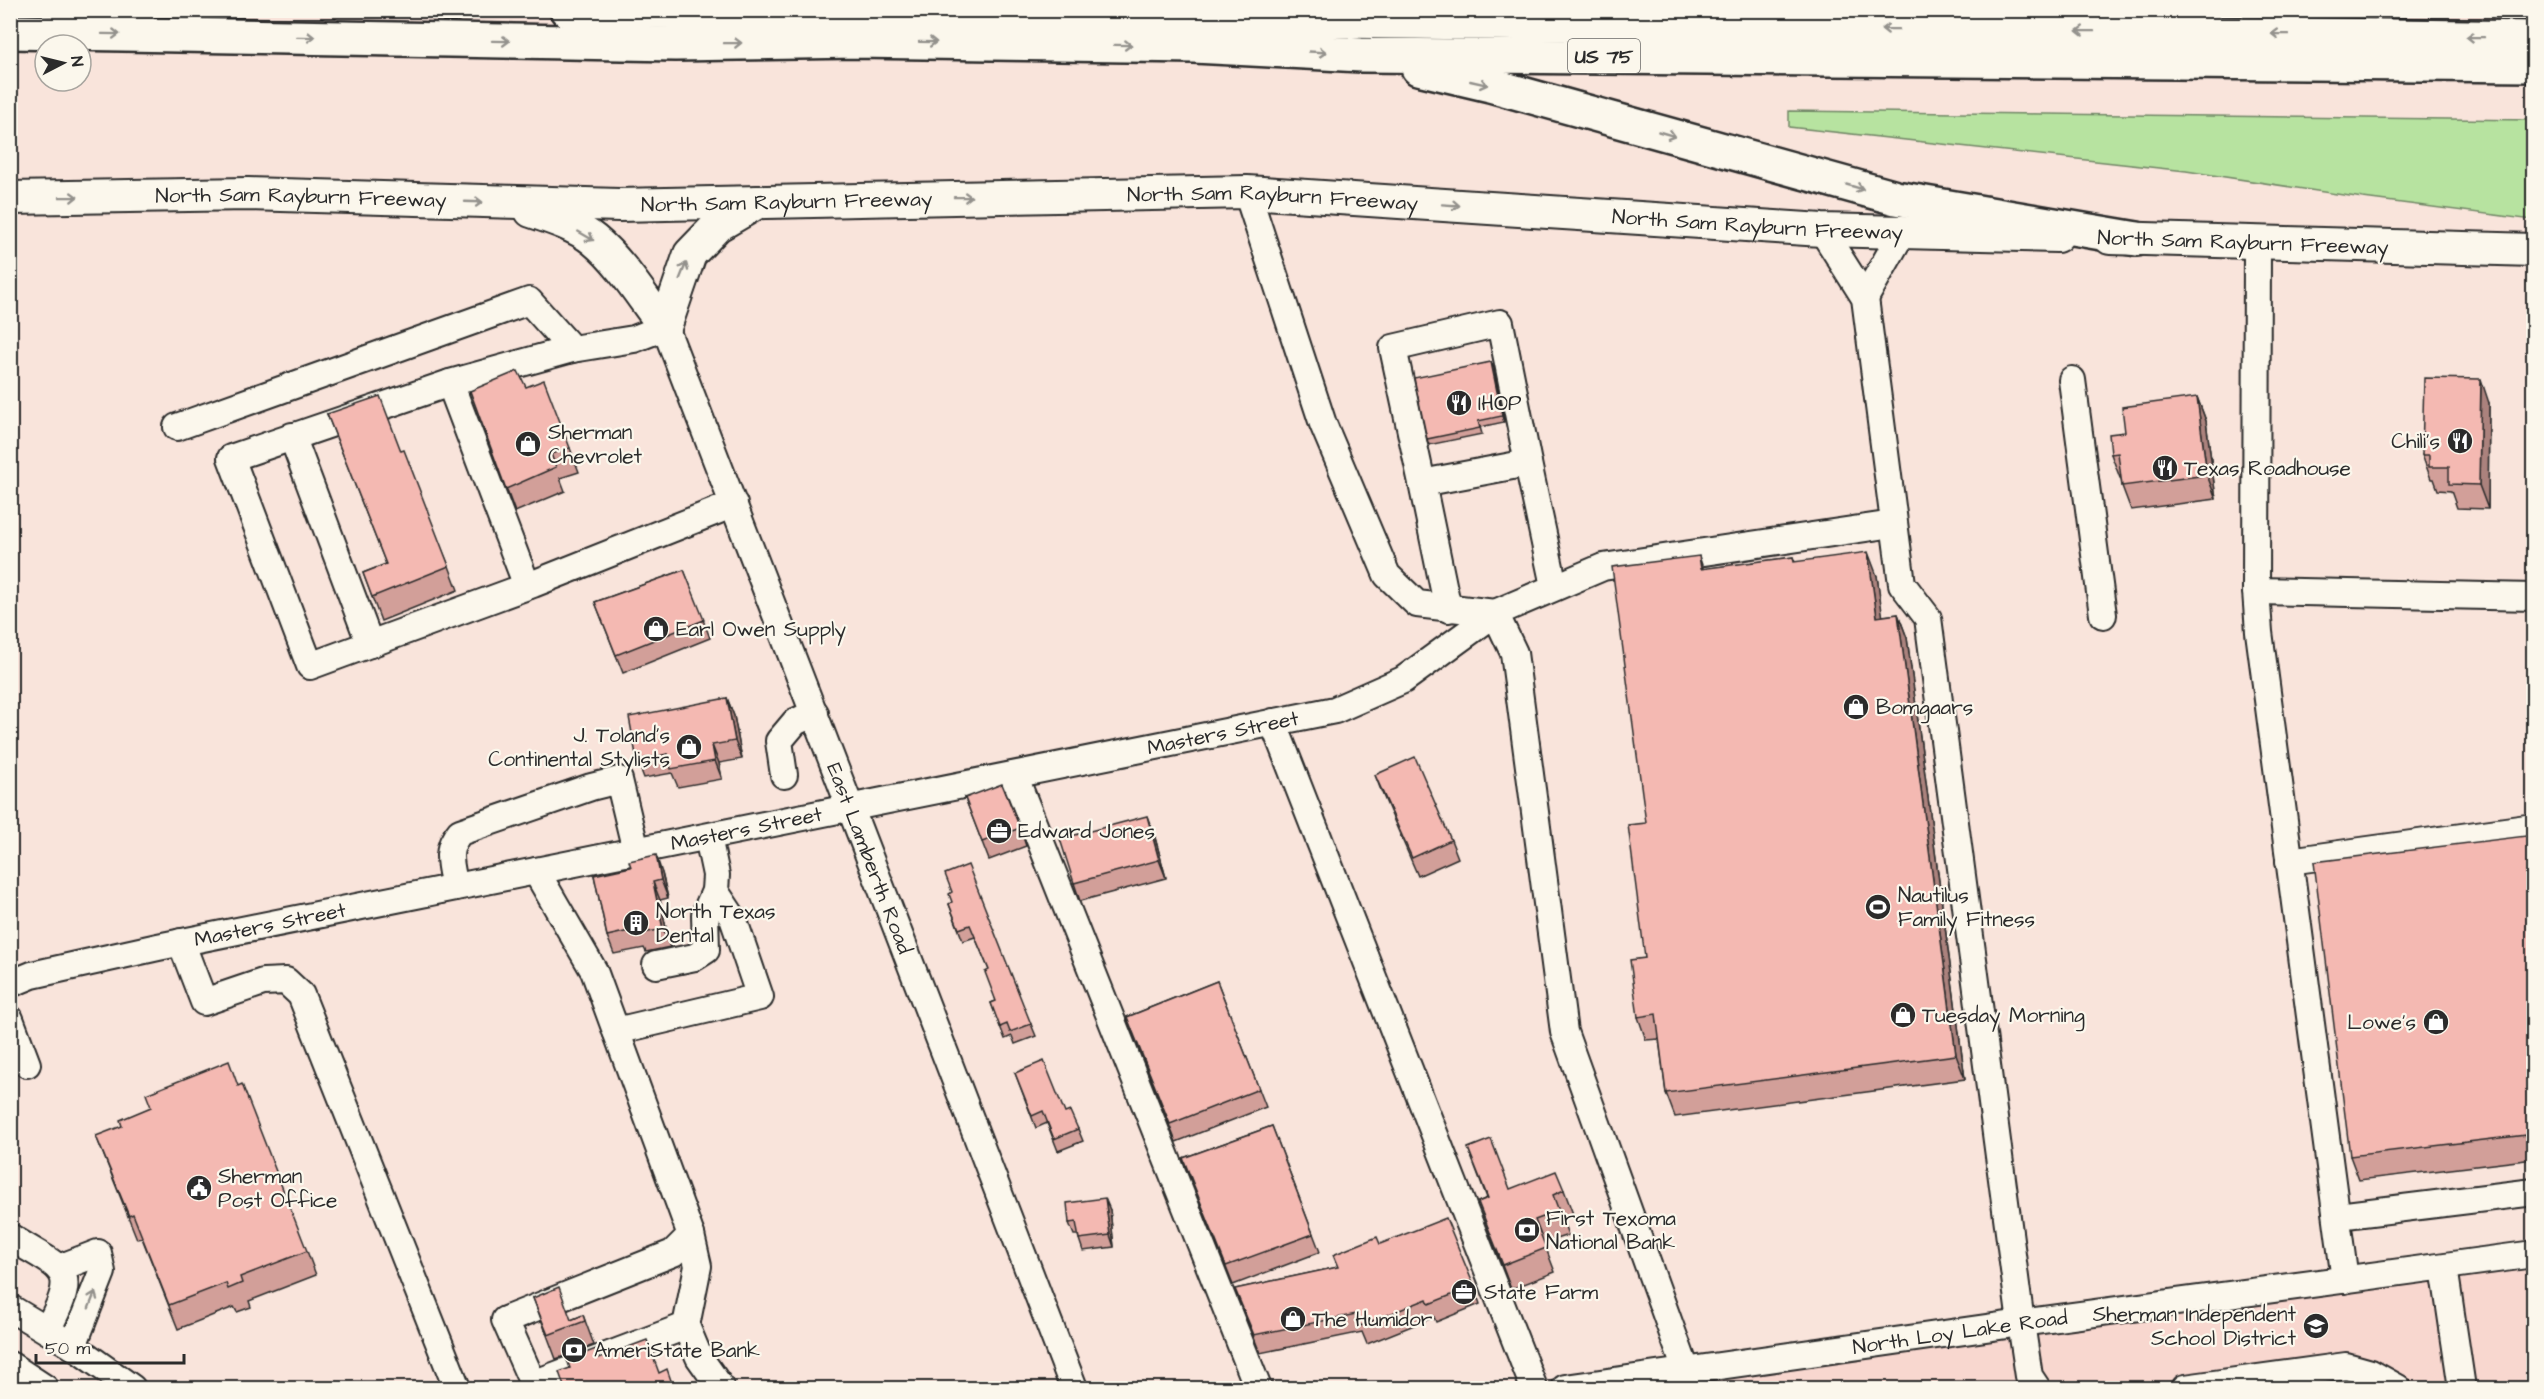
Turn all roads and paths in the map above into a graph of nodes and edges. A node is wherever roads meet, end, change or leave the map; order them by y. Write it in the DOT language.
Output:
graph roads {
  1 [pos="567,10"];
  2 [pos="10,32"];
  3 [pos="2534,38"];
  4 [pos="1361,55"];
  5 [pos="2534,65"];
  6 [pos="1247,192"];
  7 [pos="10,198"];
  8 [pos="760,200"];
  9 [pos="513,204"];
  10 [pos="1822,230"];
  11 [pos="1903,231"];
  12 [pos="2137,239"];
  13 [pos="2257,243"];
  14 [pos="2534,250"];
  15 [pos="1865,298"];
  16 [pos="665,327"];
  17 [pos="572,349"];
  18 [pos="2072,380"];
  19 [pos="450,383"];
  20 [pos="177,427"];
  21 [pos="292,436"];
  22 [pos="1528,463"];
  23 [pos="1422,483"];
  24 [pos="734,504"];
  25 [pos="1893,524"];
  26 [pos="527,586"];
  27 [pos="1554,586"];
  28 [pos="2256,591"];
  29 [pos="2534,597"];
  30 [pos="1448,609"];
  31 [pos="1495,613"];
  32 [pos="2103,615"];
  33 [pos="370,644"];
  34 [pos="815,713"];
  35 [pos="1273,722"];
  36 [pos="784,775"];
  37 [pos="1014,775"];
  38 [pos="851,808"];
  39 [pos="2534,827"];
  40 [pos="708,837"];
  41 [pos="636,851"];
  42 [pos="2289,861"];
  43 [pos="536,871"];
  44 [pos="455,887"];
  45 [pos="716,891"];
  46 [pos="181,942"];
  47 [pos="656,965"];
  48 [pos="10,984"];
  49 [pos="10,1019"];
  50 [pos="616,1031"];
  51 [pos="19,1060"];
  52 [pos="2534,1192"];
  53 [pos="2338,1216"];
  54 [pos="691,1235"];
  55 [pos="10,1237"];
  56 [pos="2534,1254"];
  57 [pos="2444,1267"];
  58 [pos="59,1268"];
  59 [pos="2345,1280"];
  60 [pos="11,1311"];
  61 [pos="2021,1323"];
  62 [pos="686,1326"];
  63 [pos="47,1330"];
  64 [pos="73,1346"];
  65 [pos="10,1365"];
  66 [pos="1696,1376"];
  67 [pos="1651,1382"];
  68 [pos="534,1386"];
  69 [pos="2454,1387"];
  70 [pos="45,1389"];
  71 [pos="132,1389"];
  72 [pos="457,1389"];
  73 [pos="721,1389"];
  74 [pos="1074,1389"];
  75 [pos="1258,1389"];
  76 [pos="1534,1389"];
  77 [pos="1565,1389"];
  78 [pos="2037,1389"];
  79 [pos="2185,1389"];
  80 [pos="2398,1389"];
  3 -- 1 [label="highway, US 75, one-way"];
  2 -- 4 [label="highway, US 75, one-way"];
  4 -- 5 [label="highway, US 75"];
  4 -- 12 [label="highway, one-way"];
  8 -- 6 [label="main road, North Sam Rayburn Freeway, one-way"];
  6 -- 10 [label="main road, North Sam Rayburn Freeway, one-way"];
  6 -- 30 [label="street"];
  7 -- 9 [label="main road, North Sam Rayburn Freeway, one-way"];
  8 -- 9 [label="main road, North Sam Rayburn Freeway"];
  16 -- 8 [label="main road, one-way"];
  9 -- 16 [label="main road, one-way"];
  10 -- 11 [label="main road, North Sam Rayburn Freeway"];
  10 -- 15 [label="street"];
  11 -- 12 [label="main road, North Sam Rayburn Freeway"];
  11 -- 15 [label="street"];
  12 -- 13 [label="main road, North Sam Rayburn Freeway"];
  13 -- 14 [label="main road, North Sam Rayburn Freeway"];
  13 -- 28 [label="street"];
  15 -- 25 [label="street"];
  16 -- 17 [label="street"];
  16 -- 24 [label="street, East Lamberth Road"];
  17 -- 19 [label="street"];
  17 -- 20 [label="street"];
  18 -- 32 [label="street"];
  19 -- 21 [label="street"];
  19 -- 26 [label="street"];
  21 -- 33 [label="street"];
  21 -- 33 [label="street"];
  22 -- 23 [label="street"];
  22 -- 23 [label="street"];
  22 -- 27 [label="street"];
  23 -- 30 [label="street"];
  24 -- 26 [label="street"];
  24 -- 34 [label="street, East Lamberth Road"];
  25 -- 27 [label="street, Masters Street"];
  25 -- 61 [label="street"];
  26 -- 33 [label="street"];
  27 -- 31 [label="street, Masters Street"];
  28 -- 29 [label="street"];
  28 -- 42 [label="street"];
  30 -- 31 [label="street"];
  31 -- 35 [label="street, Masters Street"];
  31 -- 66 [label="street"];
  34 -- 36 [label="street"];
  34 -- 38 [label="street, East Lamberth Road"];
  35 -- 37 [label="street, Masters Street"];
  35 -- 76 [label="street"];
  37 -- 38 [label="street, Masters Street"];
  37 -- 75 [label="street"];
  38 -- 40 [label="street, Masters Street"];
  38 -- 74 [label="street, East Lamberth Road"];
  39 -- 42 [label="street"];
  40 -- 41 [label="street, Masters Street"];
  40 -- 45 [label="street"];
  41 -- 43 [label="street, Masters Street"];
  41 -- 44 [label="street"];
  42 -- 53 [label="street"];
  43 -- 44 [label="street, Masters Street"];
  43 -- 50 [label="street"];
  44 -- 46 [label="street, Masters Street"];
  45 -- 47 [label="street"];
  45 -- 50 [label="street"];
  46 -- 48 [label="street, Masters Street"];
  46 -- 72 [label="street"];
  49 -- 51 [label="street"];
  50 -- 54 [label="street"];
  52 -- 53 [label="street"];
  53 -- 59 [label="street"];
  54 -- 62 [label="street"];
  54 -- 68 [label="street"];
  55 -- 58 [label="street"];
  56 -- 57 [label="street, North Loy Lake Road"];
  57 -- 59 [label="street, North Loy Lake Road"];
  57 -- 69 [label="street"];
  58 -- 63 [label="street"];
  64 -- 58 [label="street, one-way"];
  59 -- 61 [label="street, North Loy Lake Road"];
  60 -- 63 [label="street"];
  61 -- 66 [label="street, North Loy Lake Road"];
  61 -- 78 [label="street"];
  62 -- 68 [label="street"];
  62 -- 73 [label="street"];
  63 -- 64 [label="street"];
  64 -- 71 [label="street"];
  65 -- 70 [label="street"];
  66 -- 67 [label="street, North Loy Lake Road"];
  67 -- 77 [label="street, North Loy Lake Road"];
  79 -- 80 [label="street"];
}
